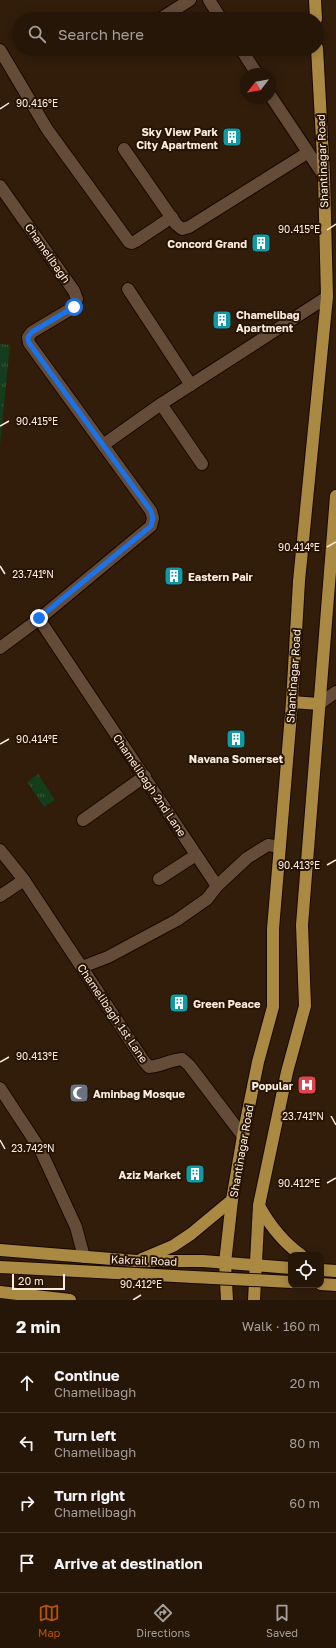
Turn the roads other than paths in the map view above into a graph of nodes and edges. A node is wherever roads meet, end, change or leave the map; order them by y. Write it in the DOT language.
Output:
graph roads {
  1 [pos="190,0"];
  2 [pos="209,0"];
  3 [pos="315,0"];
  4 [pos="171,12"];
  5 [pos="217,12"];
  6 [pos="316,12"];
  7 [pos="0,50"];
  8 [pos="245,56"];
  9 [pos="317,56"];
  10 [pos="253,68"];
  11 [pos="276,104"];
  12 [pos="124,149"];
  13 [pos="308,153"];
  14 [pos="324,176"];
  15 [pos="0,186"];
  16 [pos="172,217"];
  17 [pos="128,289"];
  18 [pos="327,297"];
  19 [pos="191,385"];
  20 [pos="161,404"];
  21 [pos="103,445"];
  22 [pos="202,464"];
  23 [pos="336,496"];
  24 [pos="39,618"];
  25 [pos="0,648"];
  26 [pos="336,692"];
  27 [pos="292,702"];
  28 [pos="319,704"];
  29 [pos="145,776"];
  30 [pos="83,820"];
  31 [pos="280,846"];
  32 [pos="0,852"];
  33 [pos="196,855"];
  34 [pos="159,879"];
  35 [pos="24,880"];
  36 [pos="217,886"];
  37 [pos="0,896"];
  38 [pos="82,967"];
  39 [pos="2,1096"];
  40 [pos="243,1136"];
  41 [pos="232,1200"];
  42 [pos="259,1205"];
  43 [pos="0,1240"];
  44 [pos="0,1250"];
  45 [pos="13,1251"];
  46 [pos="297,1252"];
  47 [pos="84,1257"];
  48 [pos="137,1261"];
  49 [pos="225,1263"];
  50 [pos="256,1266"];
  51 [pos="0,1267"];
  52 [pos="288,1268"];
  53 [pos="288,1282"];
  54 [pos="324,1284"];
  55 [pos="336,1284"];
  56 [pos="0,1292"];
  57 [pos="20,1294"];
  58 [pos="5,1300"];
  59 [pos="70,1300"];
  60 [pos="227,1300"];
  61 [pos="254,1300"];
  1 -- 4 [label="street"];
  2 -- 5 [label="street"];
  3 -- 6 [label="main road"];
  7 -- 16 [label="street"];
  8 -- 10 [label="street"];
  9 -- 14 [label="main road, Shantinagar Road"];
  11 -- 13 [label="street"];
  12 -- 16 [label="street"];
  13 -- 14 [label="street"];
  13 -- 16 [label="street"];
  14 -- 18 [label="main road, Shantinagar Road"];
  15 -- 21 [label="street, Chamelibagh"];
  17 -- 19 [label="street"];
  18 -- 19 [label="street"];
  18 -- 27 [label="main road, Shantinagar Road"];
  19 -- 20 [label="street"];
  20 -- 21 [label="street"];
  20 -- 22 [label="street"];
  21 -- 24 [label="street, Chamelibagh"];
  23 -- 28 [label="main road"];
  24 -- 25 [label="street, Chamelibagh"];
  24 -- 29 [label="street, Chamelibagh 2nd Lane"];
  26 -- 28 [label="street"];
  27 -- 28 [label="main road"];
  27 -- 31 [label="main road, Shantinagar Road"];
  28 -- 42 [label="main road"];
  29 -- 30 [label="street"];
  29 -- 33 [label="street, Chamelibagh 2nd Lane"];
  31 -- 36 [label="street"];
  31 -- 40 [label="main road, Shantinagar Road"];
  32 -- 35 [label="street, Chamelibagh 1st Lane"];
  33 -- 34 [label="street"];
  33 -- 36 [label="street, Chamelibagh 2nd Lane"];
  35 -- 37 [label="street"];
  35 -- 38 [label="street, Chamelibagh 1st Lane"];
  36 -- 38 [label="street"];
  38 -- 40 [label="street, Chamelibagh 1st Lane"];
  39 -- 47 [label="street"];
  40 -- 41 [label="main road, Shantinagar Road"];
  41 -- 48 [label="main road"];
  41 -- 49 [label="main road, Shantinagar Road"];
  42 -- 46 [label="main road"];
  42 -- 50 [label="main road"];
  43 -- 45 [label="main road"];
  44 -- 45 [label="main road, Kakrail Road"];
  45 -- 47 [label="main road, Kakrail Road"];
  47 -- 48 [label="main road, Kakrail Road"];
  48 -- 49 [label="main road, Kakrail Road"];
  49 -- 50 [label="main road, Kakrail Road"];
  49 -- 60 [label="main road, Shantinagar Road"];
  50 -- 52 [label="main road, Kakrail Road"];
  50 -- 61 [label="main road"];
  51 -- 53 [label="main road, bridge"];
  54 -- 55 [label="main road"];
  56 -- 57 [label="main road"];
  57 -- 58 [label="main road"];
  57 -- 59 [label="main road"];
}
